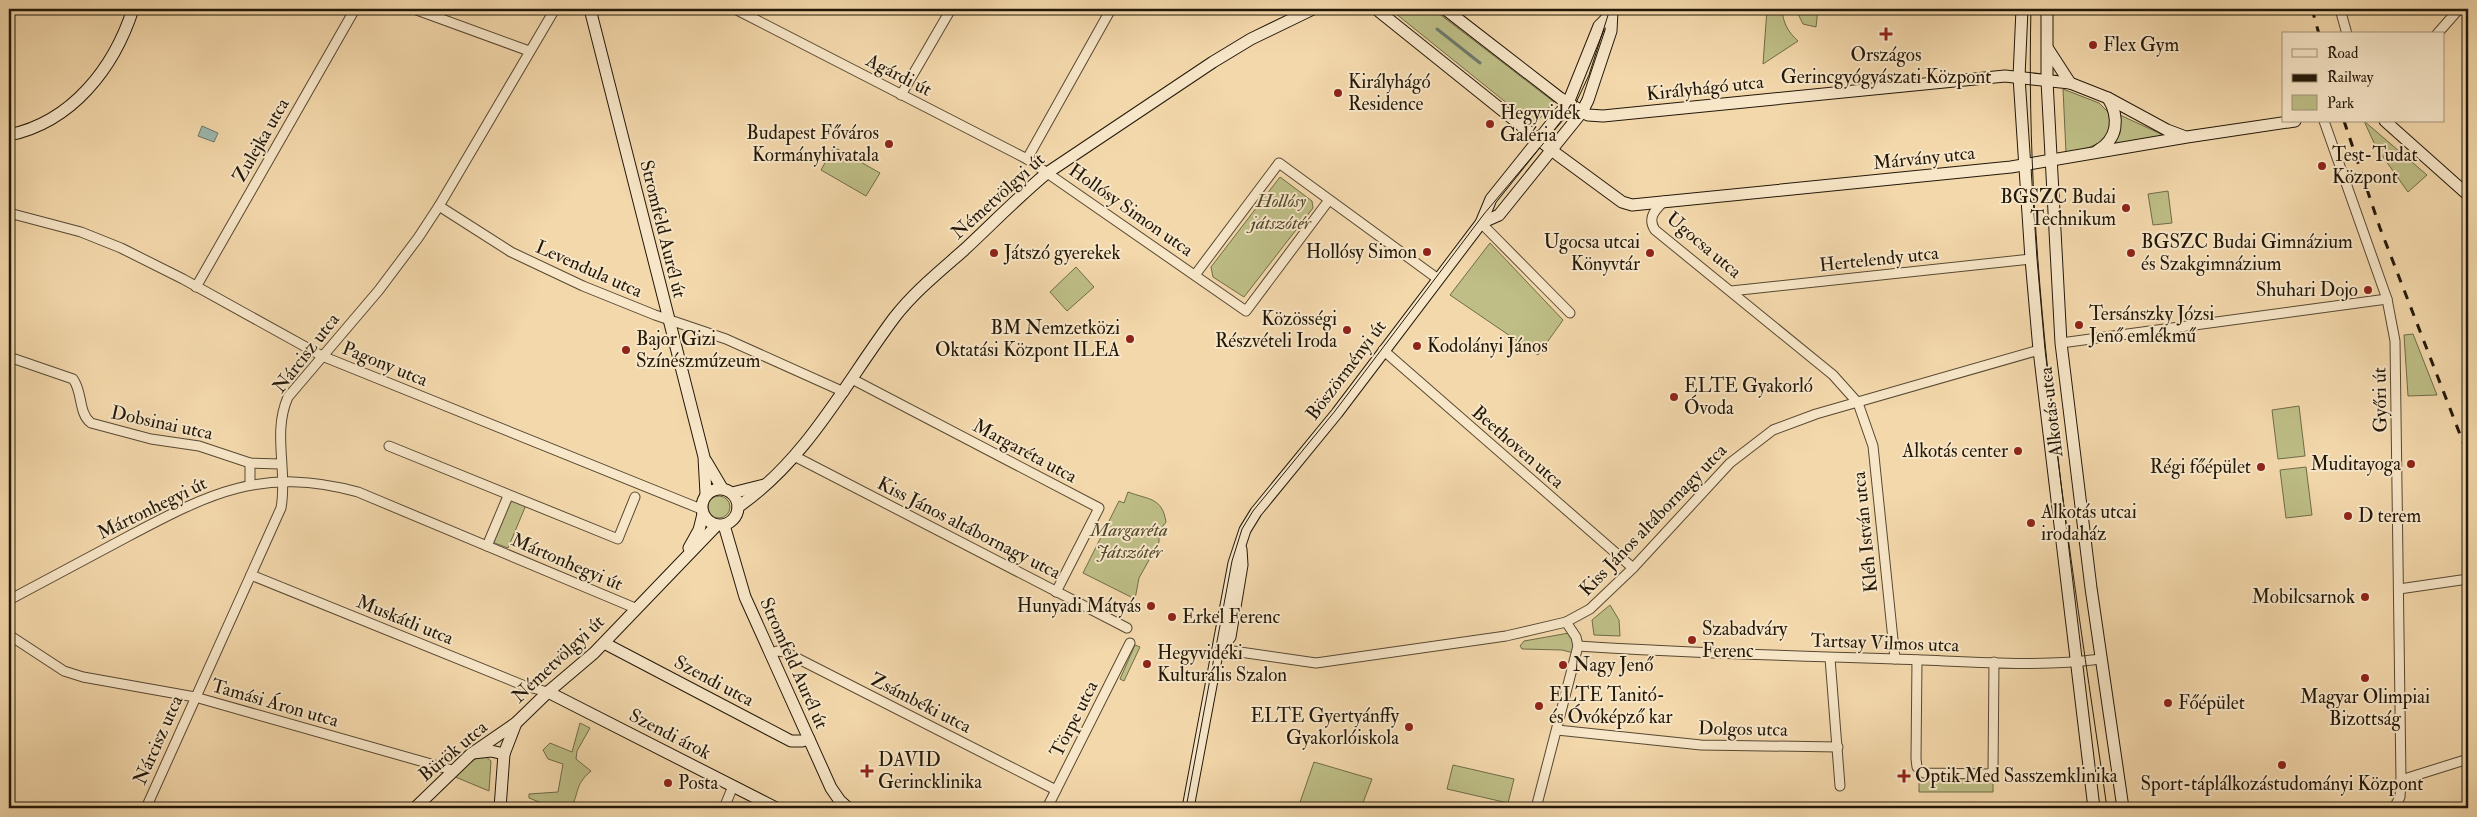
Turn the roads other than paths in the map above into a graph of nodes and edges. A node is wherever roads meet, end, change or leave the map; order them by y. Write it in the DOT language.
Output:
graph roads {
  1 [pos="133,9"];
  2 [pos="355,9"];
  3 [pos="414,9"];
  4 [pos="555,9"];
  5 [pos="590,9"];
  6 [pos="735,9"];
  7 [pos="952,9"];
  8 [pos="1111,9"];
  9 [pos="1313,9"];
  10 [pos="1376,9"];
  11 [pos="1445,9"];
  12 [pos="2022,9"];
  13 [pos="2047,9"];
  14 [pos="2340,9"];
  15 [pos="2459,9"];
  16 [pos="749,12"];
  17 [pos="1611,12"];
  18 [pos="2346,32"];
  19 [pos="2439,32"];
  20 [pos="2045,44"];
  21 [pos="529,51"];
  22 [pos="2019,77"];
  23 [pos="2047,81"];
  24 [pos="2070,83"];
  25 [pos="902,95"];
  26 [pos="2108,98"];
  27 [pos="1575,108"];
  28 [pos="2288,122"];
  29 [pos="2324,122"];
  30 [pos="2386,122"];
  31 [pos="9,135"];
  32 [pos="2187,137"];
  33 [pos="1545,145"];
  34 [pos="2096,152"];
  35 [pos="1028,158"];
  36 [pos="2050,160"];
  37 [pos="2024,164"];
  38 [pos="1047,173"];
  39 [pos="2468,195"];
  40 [pos="1329,200"];
  41 [pos="1664,201"];
  42 [pos="439,206"];
  43 [pos="9,213"];
  44 [pos="1481,223"];
  45 [pos="2031,260"];
  46 [pos="1195,275"];
  47 [pos="1438,279"];
  48 [pos="196,288"];
  49 [pos="1731,291"];
  50 [pos="2387,299"];
  51 [pos="1570,313"];
  52 [pos="668,319"];
  53 [pos="2061,343"];
  54 [pos="1383,350"];
  55 [pos="2039,350"];
  56 [pos="322,356"];
  57 [pos="9,357"];
  58 [pos="852,379"];
  59 [pos="844,392"];
  60 [pos="1858,403"];
  61 [pos="389,446"];
  62 [pos="704,457"];
  63 [pos="796,457"];
  64 [pos="250,463"];
  65 [pos="281,464"];
  66 [pos="283,481"];
  67 [pos="771,481"];
  68 [pos="250,484"];
  69 [pos="727,491"];
  70 [pos="706,494"];
  71 [pos="508,496"];
  72 [pos="636,498"];
  73 [pos="738,507"];
  74 [pos="702,512"];
  75 [pos="721,525"];
  76 [pos="487,546"];
  77 [pos="685,556"];
  78 [pos="1633,568"];
  79 [pos="251,575"];
  80 [pos="2468,579"];
  81 [pos="2399,589"];
  82 [pos="1056,592"];
  83 [pos="9,600"];
  84 [pos="635,608"];
  85 [pos="1566,622"];
  86 [pos="1127,628"];
  87 [pos="9,635"];
  88 [pos="604,643"];
  89 [pos="1130,643"];
  90 [pos="1578,646"];
  91 [pos="1219,649"];
  92 [pos="770,654"];
  93 [pos="1830,658"];
  94 [pos="1895,659"];
  95 [pos="2101,659"];
  96 [pos="1917,660"];
  97 [pos="1994,662"];
  98 [pos="2076,662"];
  99 [pos="548,692"];
  100 [pos="195,697"];
  101 [pos="516,723"];
  102 [pos="1557,730"];
  103 [pos="809,739"];
  104 [pos="1838,747"];
  105 [pos="471,754"];
  106 [pos="504,754"];
  107 [pos="2468,759"];
  108 [pos="452,770"];
  109 [pos="2401,780"];
  110 [pos="733,786"];
  111 [pos="1840,786"];
  112 [pos="1056,790"];
  113 [pos="146,808"];
  114 [pos="415,808"];
  115 [pos="500,808"];
  116 [pos="724,808"];
  117 [pos="776,808"];
  118 [pos="847,808"];
  119 [pos="1047,808"];
  120 [pos="1188,808"];
  121 [pos="1536,808"];
  122 [pos="2094,808"];
  123 [pos="2123,808"];
  124 [pos="2394,808"];
  1 -- 31 [label="street"];
  2 -- 48 [label="street, Zulejka utca"];
  3 -- 21 [label="street"];
  4 -- 21 [label="street, Nárcisz utca"];
  5 -- 52 [label="street, Stromfeld Aurél út"];
  6 -- 16 [label="street, Agárdi út"];
  7 -- 25 [label="street"];
  8 -- 35 [label="street"];
  9 -- 38 [label="street, Németvölgyi út"];
  10 -- 33 [label="street, Ugocsa utca"];
  11 -- 27 [label="street"];
  12 -- 22 [label="street, Alkotás utca"];
  13 -- 20 [label="street, Alkotás utca"];
  14 -- 18 [label="street"];
  15 -- 19 [label="street"];
  16 -- 25 [label="street, Agárdi út"];
  17 -- 27 [label="street, Böszörményi út"];
  17 -- 27 [label="street, Böszörményi út"];
  20 -- 23 [label="street, Alkotás utca"];
  20 -- 24 [label="street"];
  21 -- 42 [label="street, Nárcisz utca"];
  22 -- 23 [label="street, Királyhágó utca"];
  22 -- 27 [label="street, Királyhágó utca"];
  22 -- 37 [label="street, Alkotás utca"];
  23 -- 24 [label="street, Márvány utca"];
  23 -- 36 [label="street, Alkotás utca"];
  24 -- 26 [label="street, Márvány utca"];
  25 -- 35 [label="street, Agárdi út"];
  26 -- 32 [label="street, Márvány utca"];
  26 -- 34 [label="street"];
  27 -- 33 [label="street, Böszörményi út"];
  27 -- 33 [label="street, Böszörményi út"];
  28 -- 32 [label="street, Márvány utca"];
  29 -- 50 [label="street, Győri út"];
  30 -- 39 [label="street"];
  32 -- 34 [label="street, Márvány utca"];
  33 -- 41 [label="street, Ugocsa utca"];
  33 -- 44 [label="street, Böszörményi út"];
  33 -- 44 [label="street, Böszörményi út"];
  34 -- 36 [label="street, Márvány utca"];
  35 -- 38 [label="street, Agárdi út"];
  36 -- 37 [label="street, Márvány utca"];
  36 -- 53 [label="street, Alkotás utca"];
  37 -- 41 [label="street, Márvány utca"];
  37 -- 45 [label="street, Alkotás utca"];
  38 -- 46 [label="street, Hollósy Simon utca"];
  38 -- 58 [label="street, Németvölgyi út"];
  40 -- 46 [label="street, Hollósy Simon utca"];
  40 -- 46 [label="street, Hollósy Simon utca"];
  40 -- 47 [label="street, Hollósy Simon utca"];
  41 -- 49 [label="street, Ugocsa utca"];
  42 -- 52 [label="street, Levendula utca"];
  42 -- 56 [label="street, Nárcisz utca"];
  43 -- 48 [label="street, Pagony utca"];
  44 -- 47 [label="street, Böszörményi út"];
  44 -- 51 [label="street"];
  45 -- 49 [label="street, Hertelendy utca"];
  45 -- 55 [label="street, Alkotás utca"];
  47 -- 54 [label="street, Böszörményi út"];
  48 -- 56 [label="street, Pagony utca"];
  49 -- 60 [label="street, Ugocsa utca"];
  50 -- 53 [label="street"];
  50 -- 81 [label="street, Győri út"];
  52 -- 59 [label="street, Levendula utca"];
  52 -- 62 [label="street, Stromfeld Aurél út"];
  53 -- 95 [label="street, Alkotás utca"];
  54 -- 78 [label="street, Beethoven utca"];
  54 -- 91 [label="street, Böszörményi út"];
  55 -- 60 [label="street, Kiss János altábornagy utca"];
  55 -- 98 [label="street, Alkotás utca"];
  56 -- 65 [label="street, Nárcisz utca"];
  56 -- 74 [label="street, Pagony utca"];
  57 -- 64 [label="street, Dobsinai utca"];
  58 -- 59 [label="street, Németvölgyi út"];
  58 -- 82 [label="street, Margaréta utca"];
  59 -- 63 [label="street, Németvölgyi út"];
  60 -- 78 [label="street, Kiss János altábornagy utca"];
  60 -- 94 [label="street, Kléh István utca"];
  61 -- 71 [label="street, Mártonhegyi út"];
  62 -- 69 [label="street, Stromfeld Aurél út"];
  62 -- 70 [label="street, Stromfeld Aurél út"];
  63 -- 67 [label="street, Németvölgyi út"];
  63 -- 82 [label="street, Kiss János altábornagy utca"];
  64 -- 65 [label="street, Dobsinai utca"];
  64 -- 68 [label="street"];
  65 -- 66 [label="street, Nárcisz utca"];
  66 -- 68 [label="street, Mártonhegyi út"];
  66 -- 76 [label="street, Mártonhegyi út"];
  66 -- 79 [label="street, Nárcisz utca"];
  67 -- 69 [label="street, Németvölgyi út"];
  67 -- 73 [label="street, Németvölgyi út"];
  68 -- 83 [label="street, Mártonhegyi út"];
  69 -- 70 [label="street"];
  69 -- 73 [label="street"];
  70 -- 74 [label="street"];
  71 -- 72 [label="street, Mártonhegyi út"];
  71 -- 76 [label="street, Mártonhegyi út"];
  73 -- 75 [label="street"];
  74 -- 75 [label="street"];
  74 -- 77 [label="street, Németvölgyi út"];
  75 -- 77 [label="street, Németvölgyi út"];
  75 -- 92 [label="street, Stromfeld Aurél út"];
  76 -- 84 [label="street, Mártonhegyi út"];
  77 -- 84 [label="street, Németvölgyi út"];
  78 -- 85 [label="street, Kiss János altábornagy utca"];
  79 -- 99 [label="street, Muskátli utca"];
  79 -- 100 [label="street, Nárcisz utca"];
  80 -- 81 [label="street"];
  81 -- 109 [label="street, Győri út"];
  82 -- 86 [label="street, Kiss János altábornagy utca"];
  84 -- 88 [label="street, Németvölgyi út"];
  85 -- 90 [label="street"];
  85 -- 91 [label="street, Kiss János altábornagy utca"];
  87 -- 100 [label="street, Tamási Áron utca"];
  88 -- 99 [label="street, Németvölgyi út"];
  88 -- 103 [label="street, Szendi utca"];
  89 -- 112 [label="street, Törpe utca"];
  90 -- 93 [label="street, Tartsay Vilmos utca"];
  90 -- 102 [label="street"];
  91 -- 120 [label="street, Böszörményi út"];
  92 -- 103 [label="street, Stromfeld Aurél út"];
  92 -- 112 [label="street, Zsámbéki utca"];
  93 -- 94 [label="street, Tartsay Vilmos utca"];
  93 -- 104 [label="street"];
  94 -- 96 [label="street, Tartsay Vilmos utca"];
  95 -- 98 [label="street, Tartsay Vilmos utca"];
  95 -- 123 [label="street, Alkotás utca"];
  96 -- 97 [label="street, Tartsay Vilmos utca"];
  96 -- 97 [label="street"];
  97 -- 98 [label="street, Tartsay Vilmos utca"];
  98 -- 122 [label="street, Alkotás utca"];
  99 -- 101 [label="street, Németvölgyi út"];
  99 -- 110 [label="street, Szendi árok"];
  100 -- 108 [label="street, Tamási Áron utca"];
  100 -- 113 [label="street, Nárcisz utca"];
  101 -- 105 [label="street, Bürök utca"];
  101 -- 106 [label="street, Németvölgyi út"];
  102 -- 104 [label="street, Dolgos utca"];
  102 -- 121 [label="street"];
  103 -- 118 [label="street, Stromfeld Aurél út"];
  104 -- 111 [label="street"];
  105 -- 106 [label="street"];
  105 -- 108 [label="street, Bürök utca"];
  106 -- 115 [label="street, Németvölgyi út"];
  107 -- 109 [label="street"];
  108 -- 114 [label="street, Bürök utca"];
  109 -- 124 [label="street, Győri út"];
  110 -- 116 [label="street"];
  110 -- 117 [label="street, Szendi árok"];
  112 -- 119 [label="street, Törpe utca"];
}
